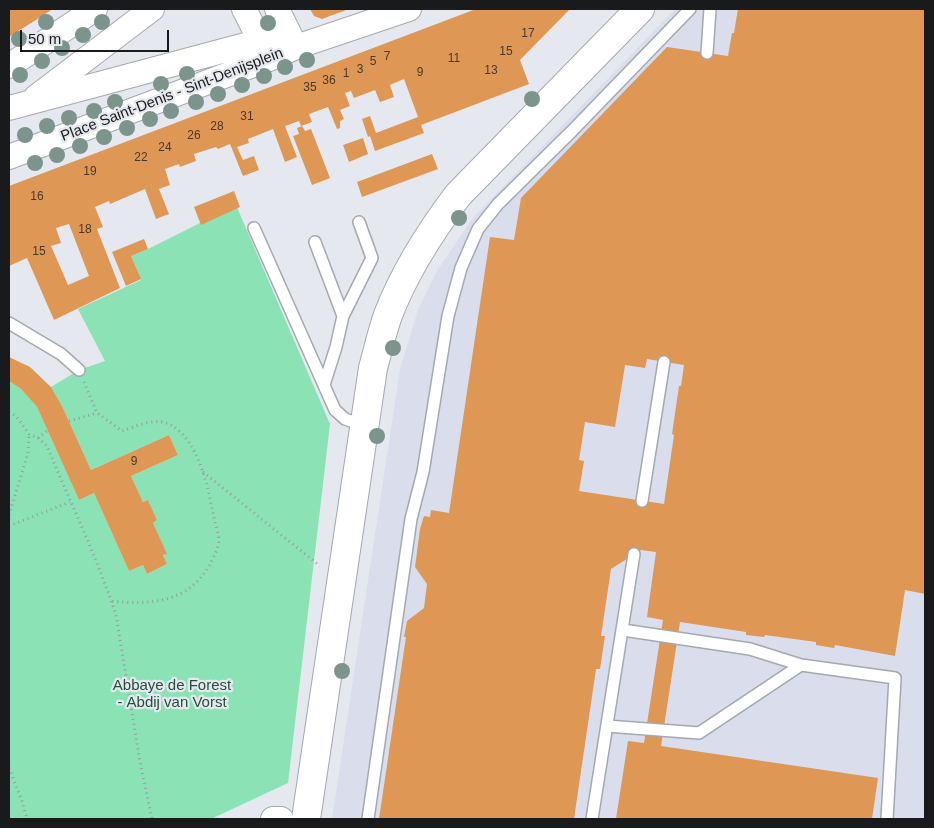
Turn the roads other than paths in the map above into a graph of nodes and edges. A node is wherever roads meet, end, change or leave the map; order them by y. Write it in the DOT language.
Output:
graph roads {
  1 [pos="96,9"];
  2 [pos="152,9"];
  3 [pos="244,9"];
  4 [pos="409,9"];
  5 [pos="640,9"];
  6 [pos="690,9"];
  7 [pos="710,9"];
  8 [pos="276,36"];
  9 [pos="707,53"];
  10 [pos="9,66"];
  11 [pos="15,110"];
  12 [pos="9,157"];
  13 [pos="359,222"];
  14 [pos="254,228"];
  15 [pos="315,242"];
  16 [pos="343,316"];
  17 [pos="9,323"];
  18 [pos="664,362"];
  19 [pos="79,370"];
  20 [pos="324,385"];
  21 [pos="364,426"];
  22 [pos="642,501"];
  23 [pos="634,554"];
  24 [pos="623,630"];
  25 [pos="801,664"];
  26 [pos="607,726"];
  27 [pos="273,819"];
  28 [pos="281,819"];
  29 [pos="306,819"];
  30 [pos="368,819"];
  31 [pos="592,819"];
  32 [pos="887,819"];
  1 -- 10 [label="street"];
  2 -- 11 [label="street"];
  3 -- 8 [label="street"];
  4 -- 8 [label="street"];
  5 -- 21 [label="main road"];
  6 -- 30 [label="lane"];
  7 -- 9 [label="lane"];
  8 -- 11 [label="street"];
  8 -- 12 [label="street, Place Saint-Denis - Sint-Denijsplein"];
  13 -- 16 [label="lane"];
  14 -- 20 [label="lane"];
  15 -- 16 [label="lane"];
  16 -- 20 [label="lane"];
  17 -- 19 [label="lane"];
  18 -- 22 [label="lane"];
  20 -- 21 [label="lane"];
  21 -- 29 [label="main road"];
  23 -- 24 [label="lane"];
  24 -- 25 [label="lane"];
  24 -- 26 [label="lane"];
  25 -- 26 [label="lane"];
  25 -- 32 [label="lane"];
  26 -- 31 [label="lane"];
  27 -- 28 [label="street"];
}
